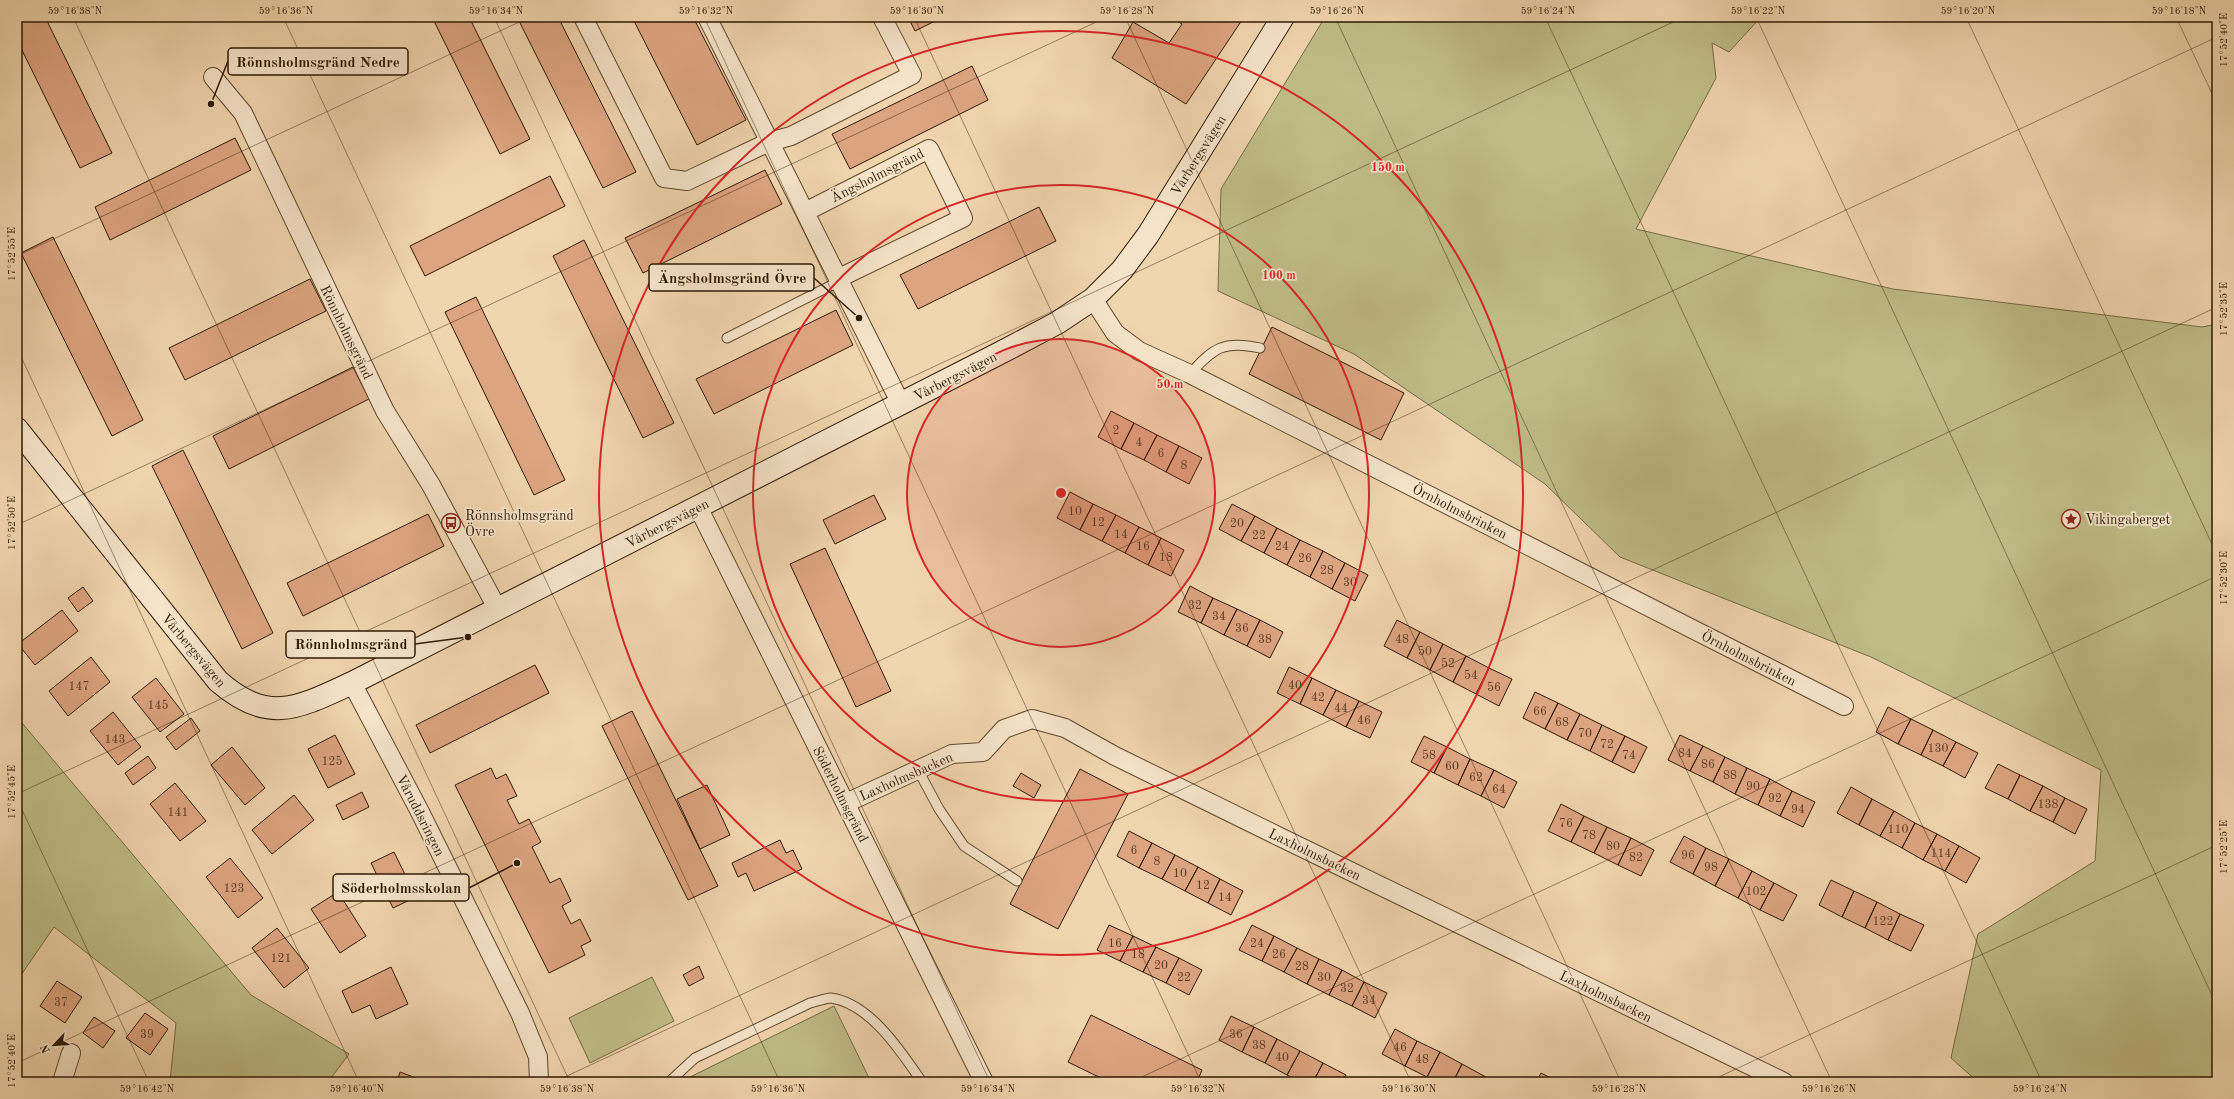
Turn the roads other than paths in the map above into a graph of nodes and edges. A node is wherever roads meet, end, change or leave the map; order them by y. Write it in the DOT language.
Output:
graph roads {
  1 [pos="583,17"];
  2 [pos="707,17"];
  3 [pos="882,17"];
  4 [pos="1283,17"];
  5 [pos="213,77"];
  6 [pos="769,142"];
  7 [pos="805,212"];
  8 [pos="840,280"];
  9 [pos="1094,299"];
  10 [pos="727,338"];
  11 [pos="1260,348"];
  12 [pos="1190,374"];
  13 [pos="900,404"];
  14 [pos="17,429"];
  15 [pos="698,507"];
  16 [pos="497,608"];
  17 [pos="352,683"];
  18 [pos="1844,706"];
  19 [pos="918,770"];
  20 [pos="846,803"];
  21 [pos="1017,881"];
  22 [pos="71,1053"];
  23 [pos="62,1082"];
  24 [pos="539,1082"];
  25 [pos="669,1082"];
  26 [pos="922,1082"];
  27 [pos="984,1082"];
  28 [pos="1784,1082"];
  1 -- 6 [label="street"];
  2 -- 6 [label="street"];
  3 -- 6 [label="street"];
  4 -- 9 [label="street, Vårbergsvägen"];
  5 -- 16 [label="street, Rönnholmsgränd"];
  6 -- 7 [label="street"];
  7 -- 8 [label="street"];
  7 -- 8 [label="street, Ängsholmsgränd"];
  8 -- 10 [label="lane"];
  8 -- 13 [label="street"];
  9 -- 12 [label="street, Örnholmsbrinken"];
  9 -- 13 [label="street, Vårbergsvägen"];
  11 -- 12 [label="lane"];
  12 -- 18 [label="street, Örnholmsbrinken"];
  13 -- 15 [label="street, Vårbergsvägen"];
  14 -- 17 [label="street, Vårbergsvägen"];
  15 -- 16 [label="street, Vårbergsvägen"];
  15 -- 20 [label="street, Söderholmsgränd"];
  16 -- 17 [label="street, Vårbergsvägen"];
  17 -- 24 [label="street, Våruddsringen"];
  19 -- 20 [label="street, Laxholmsbacken"];
  19 -- 21 [label="lane"];
  19 -- 28 [label="street, Laxholmsbacken"];
  20 -- 27 [label="street, Söderholmsgränd"];
  22 -- 23 [label="street"];
  25 -- 26 [label="lane"];
}
